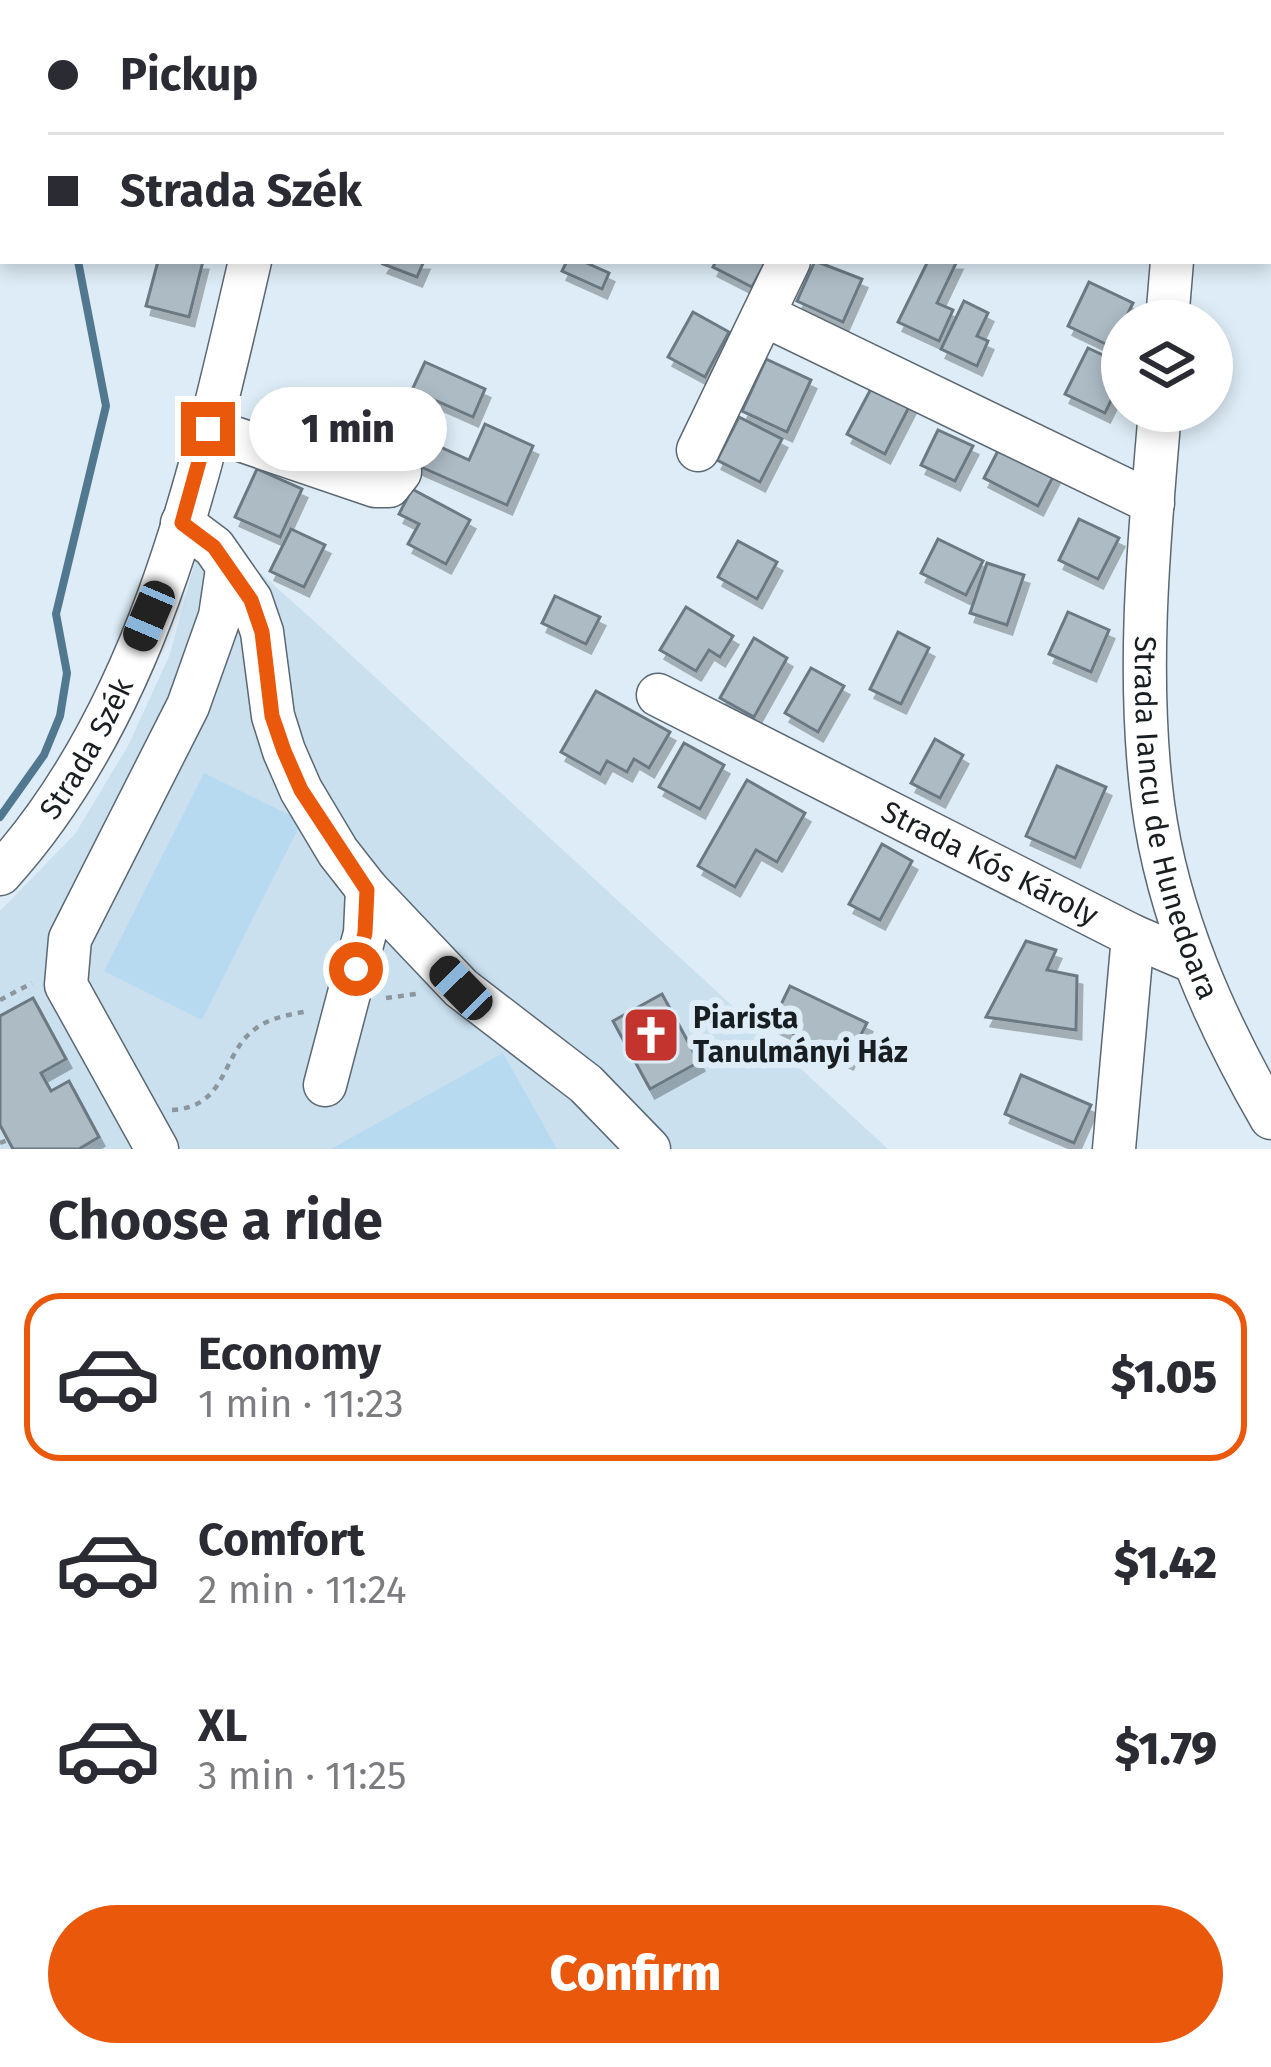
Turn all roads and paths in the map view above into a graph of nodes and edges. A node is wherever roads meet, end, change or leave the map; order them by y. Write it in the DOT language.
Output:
graph roads {
  1 [pos="249,264"];
  2 [pos="788,264"];
  3 [pos="1172,264"];
  4 [pos="1169,300"];
  5 [pos="764,314"];
  6 [pos="208,429"];
  7 [pos="1158,432"];
  8 [pos="698,450"];
  9 [pos="400,472"];
  10 [pos="1153,502"];
  11 [pos="182,523"];
  12 [pos="227,569"];
  13 [pos="658,695"];
  14 [pos="0,874"];
  15 [pos="367,890"];
  16 [pos="1133,936"];
  17 [pos="1194,962"];
  18 [pos="461,988"];
  19 [pos="346,1004"];
  20 [pos="325,1085"];
  21 [pos="136,1112"];
  22 [pos="1271,1118"];
  23 [pos="8,1139"];
  24 [pos="0,1143"];
  25 [pos="157,1149"];
  26 [pos="649,1149"];
  27 [pos="1114,1149"];
  1 -- 6 [label="street, Strada Szék"];
  2 -- 5 [label="street"];
  3 -- 4 [label="street"];
  5 -- 8 [label="street"];
  5 -- 10 [label="street"];
  6 -- 9 [label="street"];
  6 -- 11 [label="street, Strada Szék"];
  7 -- 10 [label="street, Strada Iancu de Hunedoara"];
  10 -- 17 [label="street, Strada Iancu de Hunedoara"];
  11 -- 12 [label="street"];
  11 -- 14 [label="street, Strada Szék"];
  12 -- 15 [label="street"];
  12 -- 21 [label="street"];
  13 -- 16 [label="street, Strada Kós Károly"];
  15 -- 18 [label="street"];
  15 -- 19 [label="street"];
  16 -- 17 [label="street"];
  16 -- 27 [label="street, Strada Kós Károly"];
  17 -- 22 [label="street, Strada Iancu de Hunedoara"];
  18 -- 19 [label="path"];
  18 -- 26 [label="street"];
  19 -- 20 [label="street"];
  19 -- 21 [label="path"];
  21 -- 25 [label="street"];
  23 -- 24 [label="path"];
}
